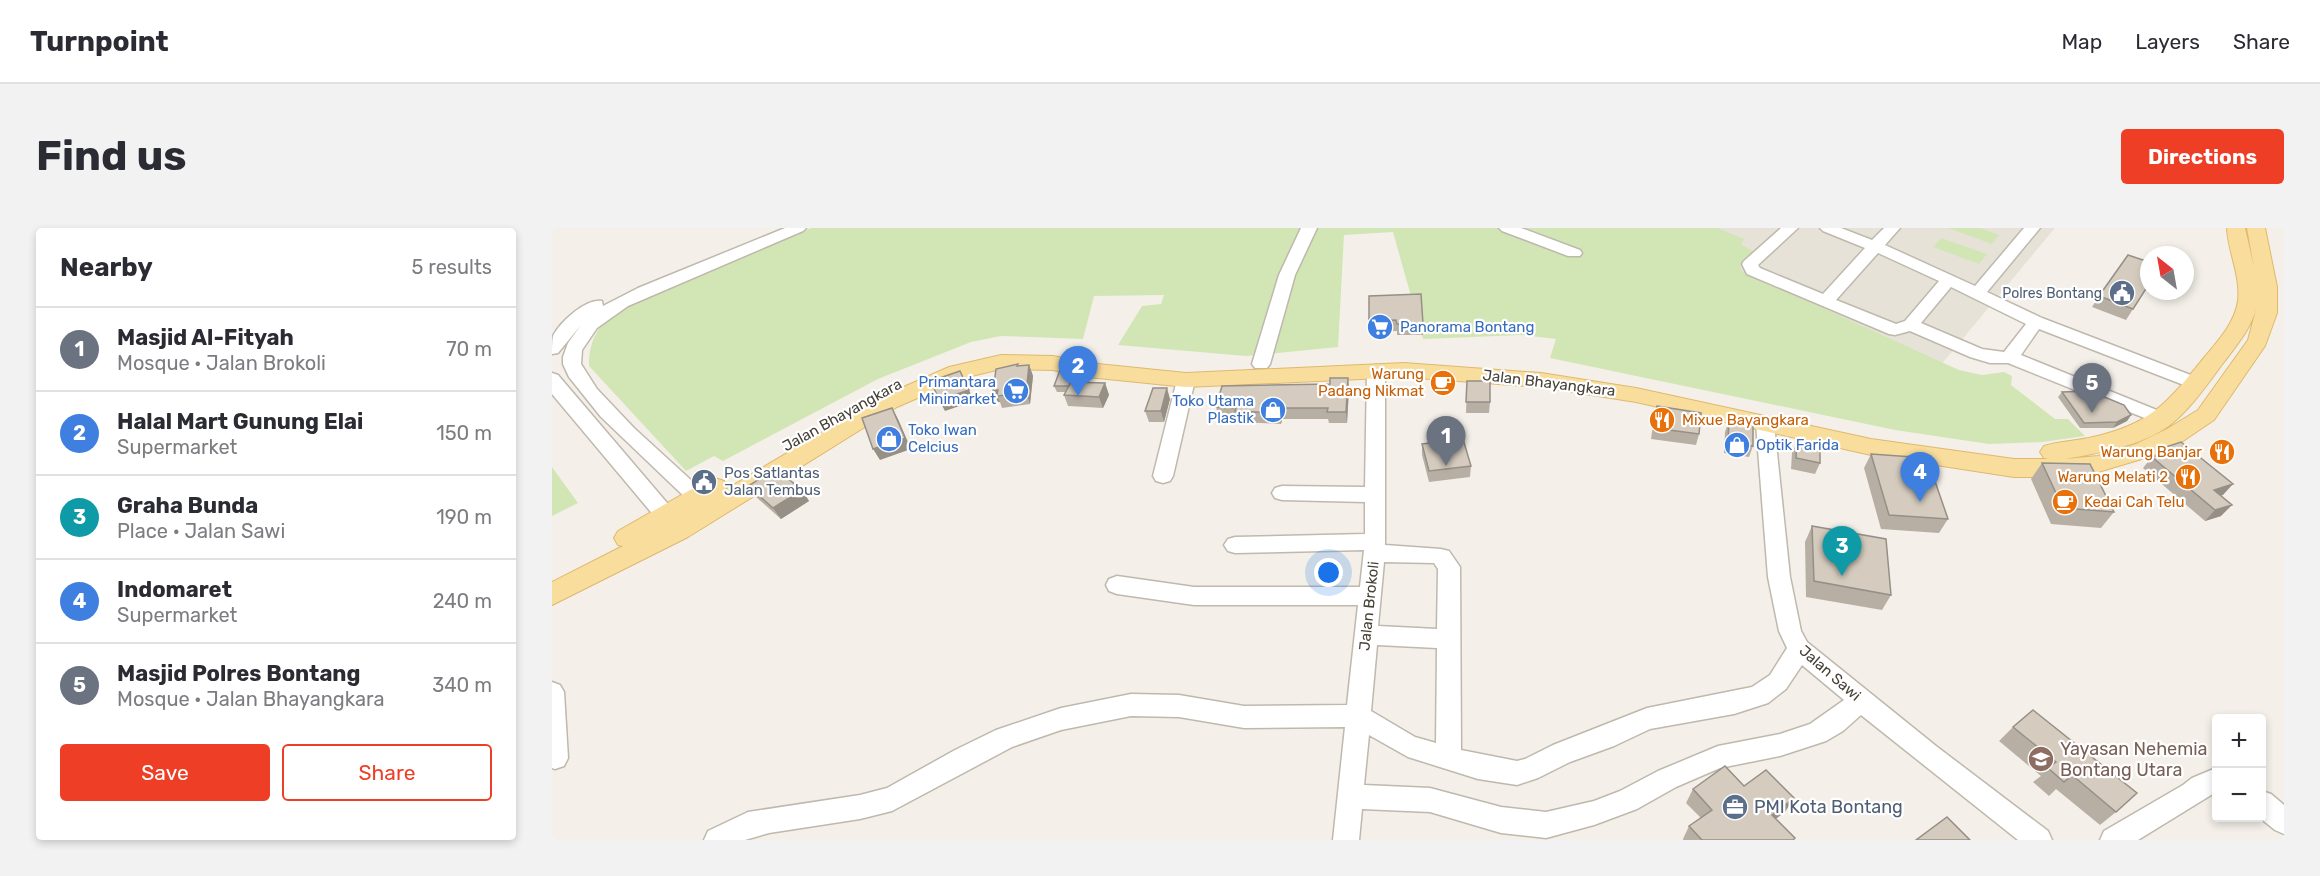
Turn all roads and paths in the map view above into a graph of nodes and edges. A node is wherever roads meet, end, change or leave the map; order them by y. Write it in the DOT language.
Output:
graph roads {
  1 [pos="775,228"];
  2 [pos="798,228"];
  3 [pos="1309,228"];
  4 [pos="1508,228"];
  5 [pos="1790,228"];
  6 [pos="1828,228"];
  7 [pos="1892,228"];
  8 [pos="2032,228"];
  9 [pos="2236,228"];
  10 [pos="2256,228"];
  11 [pos="1875,246"];
  12 [pos="1574,253"];
  13 [pos="1948,279"];
  14 [pos="1978,292"];
  15 [pos="1826,301"];
  16 [pos="2036,322"];
  17 [pos="1911,325"];
  18 [pos="552,349"];
  19 [pos="2010,357"];
  20 [pos="2212,362"];
  21 [pos="1262,363"];
  22 [pos="1376,371"];
  23 [pos="2236,372"];
  24 [pos="552,378"];
  25 [pos="1186,380"];
  26 [pos="2195,383"];
  27 [pos="2220,394"];
  28 [pos="2162,419"];
  29 [pos="1765,424"];
  30 [pos="1813,427"];
  31 [pos="1871,439"];
  32 [pos="1163,476"];
  33 [pos="1282,493"];
  34 [pos="1376,495"];
  35 [pos="702,504"];
  36 [pos="672,523"];
  37 [pos="1234,545"];
  38 [pos="1375,547"];
  39 [pos="552,576"];
  40 [pos="1117,585"];
  41 [pos="552,594"];
  42 [pos="1370,596"];
  43 [pos="1366,635"];
  44 [pos="1450,639"];
  45 [pos="1804,653"];
  46 [pos="552,692"];
  47 [pos="1852,693"];
  48 [pos="1358,716"];
  49 [pos="555,758"];
  50 [pos="1448,758"];
  51 [pos="2212,782"];
  52 [pos="1352,789"];
  53 [pos="2266,806"];
  54 [pos="2284,821"];
  55 [pos="717,840"];
  56 [pos="1346,840"];
  57 [pos="2039,840"];
  58 [pos="2113,840"];
  1 -- 18 [label="street"];
  2 -- 35 [label="street"];
  3 -- 21 [label="street"];
  4 -- 12 [label="street"];
  5 -- 15 [label="street"];
  6 -- 11 [label="street"];
  7 -- 11 [label="street"];
  8 -- 14 [label="street"];
  9 -- 20 [label="main road, Jalan Bhayangkara"];
  10 -- 23 [label="main road, Jalan Bhayangkara"];
  11 -- 13 [label="street"];
  11 -- 15 [label="street"];
  13 -- 14 [label="street"];
  13 -- 17 [label="street"];
  14 -- 16 [label="street"];
  15 -- 17 [label="street"];
  16 -- 19 [label="street"];
  16 -- 26 [label="street"];
  17 -- 19 [label="street"];
  19 -- 28 [label="street"];
  20 -- 23 [label="main road"];
  20 -- 26 [label="main road, Jalan Bhayangkara"];
  21 -- 30 [label="main road, Jalan Bhayangkara"];
  21 -- 35 [label="main road, Jalan Bhayangkara"];
  22 -- 25 [label="main road, Jalan Bhayangkara"];
  22 -- 29 [label="main road, Jalan Bhayangkara"];
  22 -- 34 [label="street, Jalan Brokoli"];
  23 -- 27 [label="main road, Jalan Bhayangkara"];
  24 -- 36 [label="street"];
  25 -- 32 [label="street"];
  25 -- 35 [label="main road, Jalan Bhayangkara"];
  26 -- 27 [label="main road"];
  26 -- 28 [label="main road, Jalan Bhayangkara"];
  27 -- 31 [label="main road, Jalan Bhayangkara"];
  28 -- 31 [label="main road, Jalan Bhayangkara"];
  29 -- 30 [label="main road, Jalan Bhayangkara"];
  29 -- 45 [label="street, Jalan Sawi"];
  30 -- 31 [label="main road, Jalan Bhayangkara"];
  33 -- 34 [label="street"];
  34 -- 38 [label="street, Jalan Brokoli"];
  35 -- 36 [label="main road"];
  36 -- 39 [label="main road"];
  36 -- 41 [label="main road"];
  37 -- 38 [label="street"];
  38 -- 42 [label="street, Jalan Brokoli"];
  38 -- 44 [label="street"];
  40 -- 42 [label="street"];
  42 -- 43 [label="street, Jalan Brokoli"];
  43 -- 44 [label="street"];
  43 -- 48 [label="street, Jalan Brokoli"];
  44 -- 50 [label="street"];
  45 -- 47 [label="street, Jalan Sawi"];
  45 -- 50 [label="street"];
  46 -- 49 [label="street"];
  47 -- 52 [label="street"];
  47 -- 57 [label="street, Jalan Sawi"];
  48 -- 50 [label="street"];
  48 -- 52 [label="street, Jalan Brokoli"];
  48 -- 55 [label="street"];
  51 -- 58 [label="street"];
  52 -- 56 [label="street, Jalan Brokoli"];
  53 -- 54 [label="street"];
}
